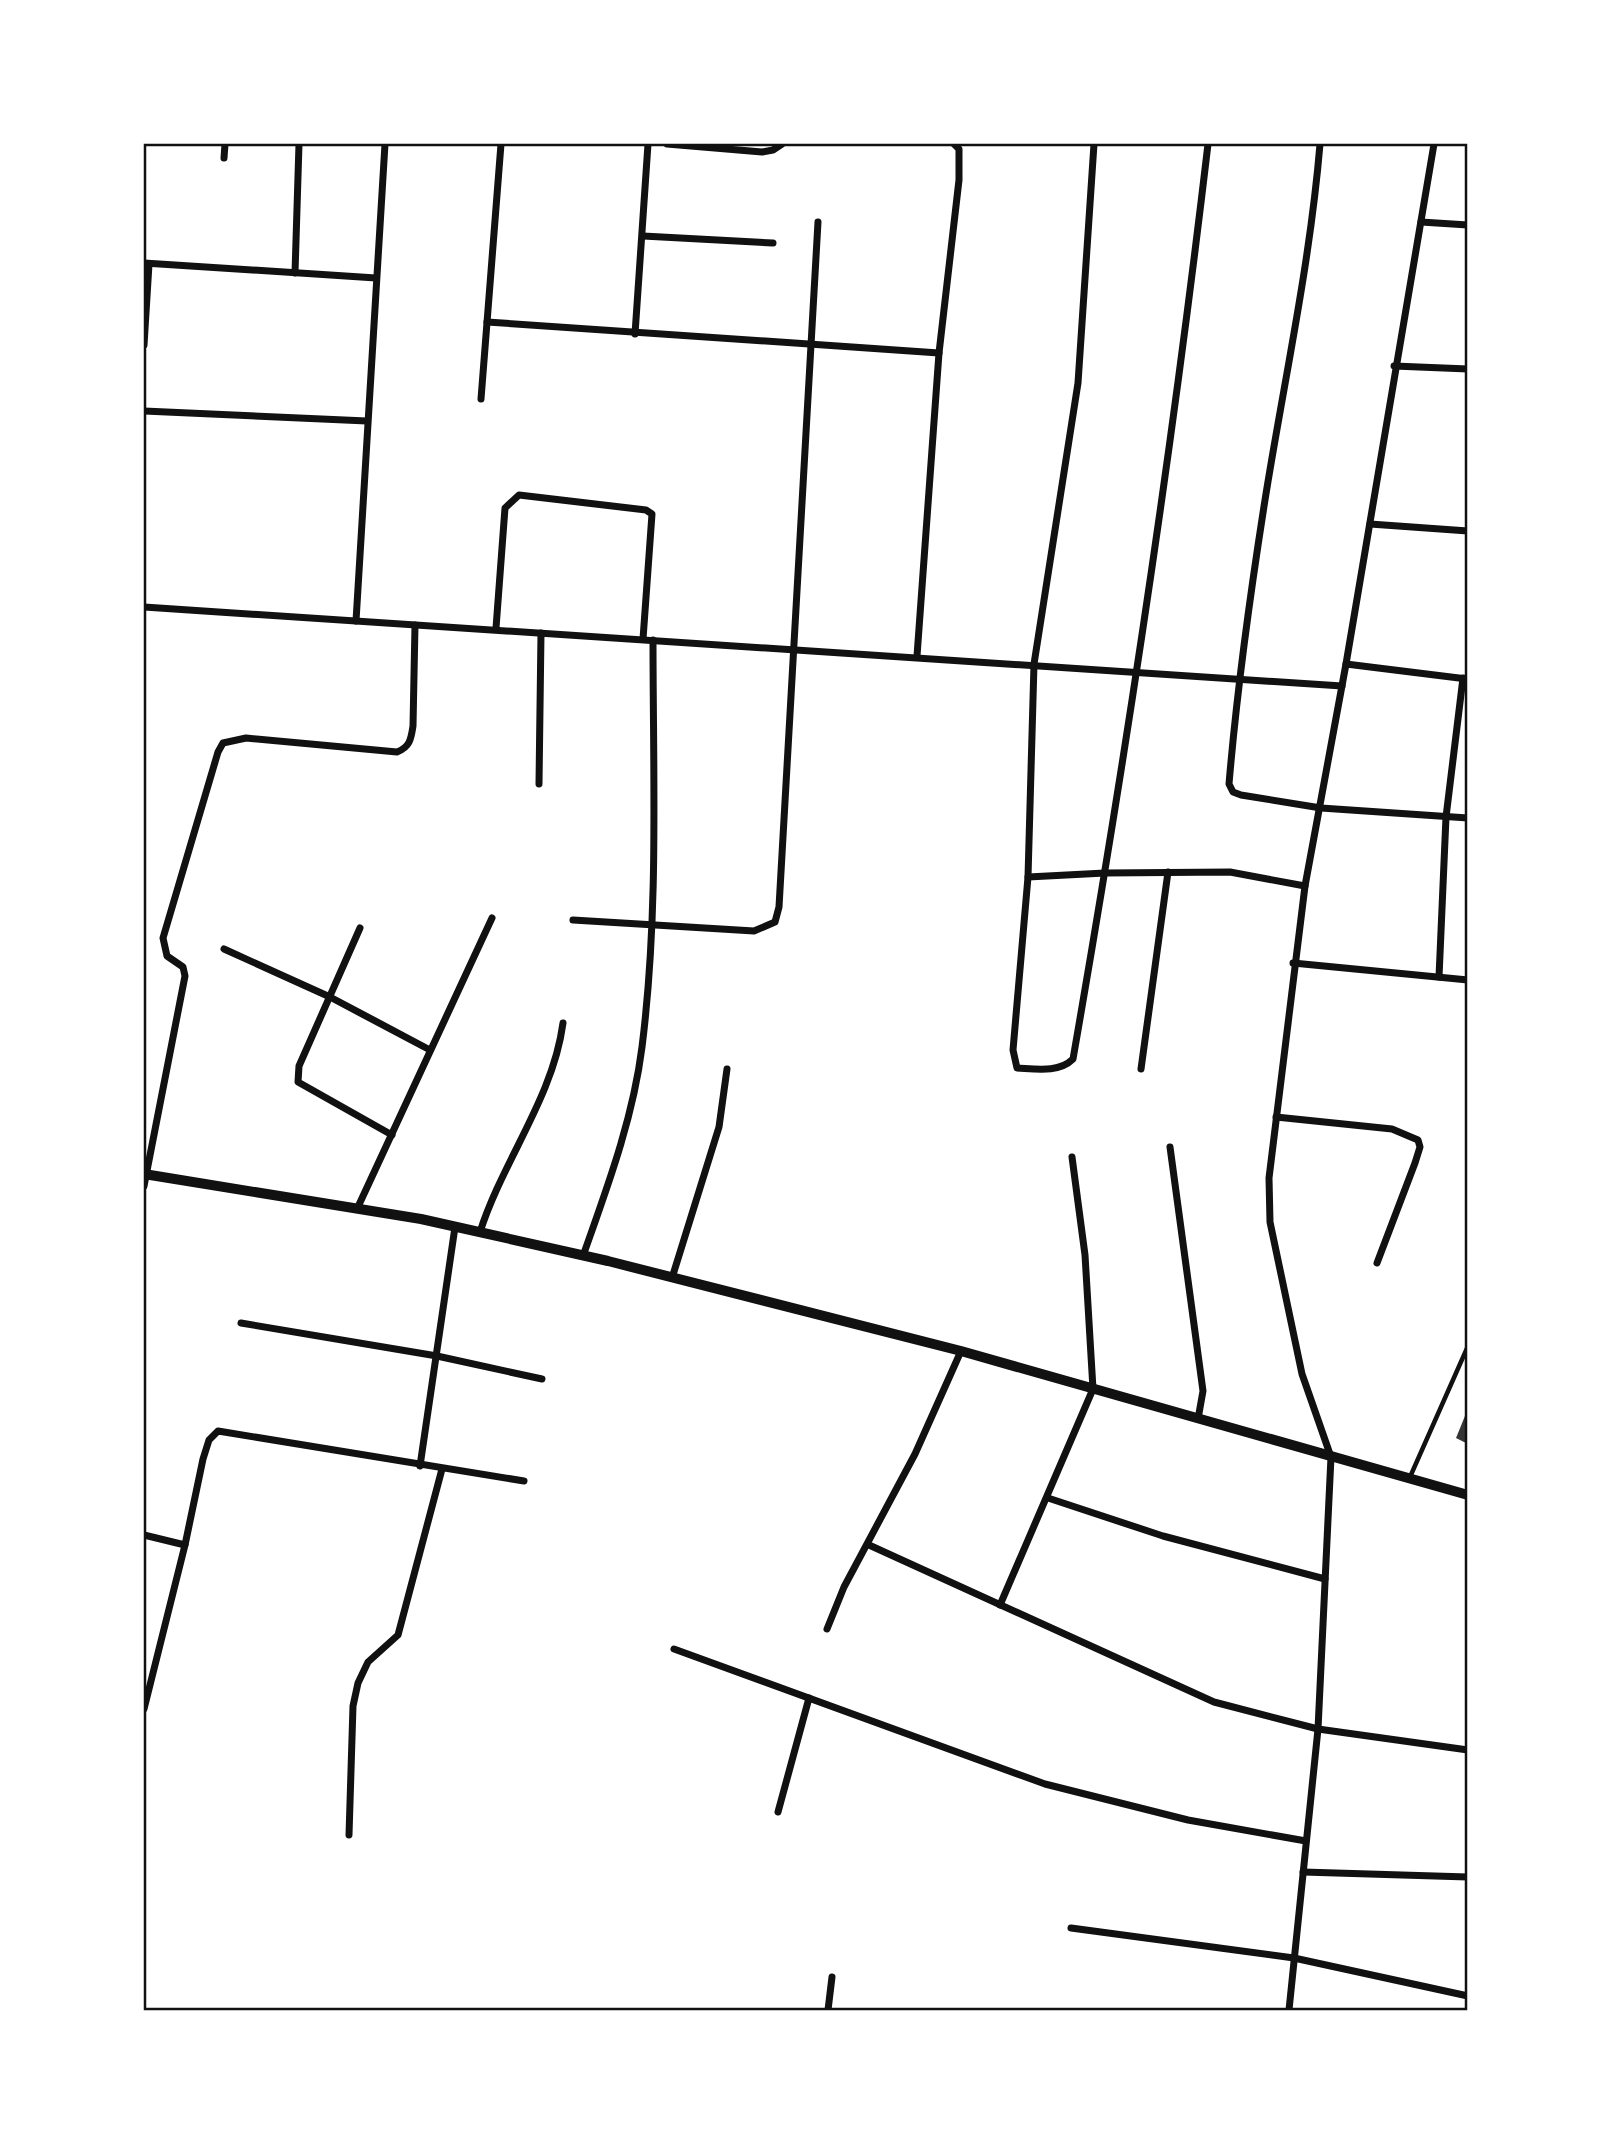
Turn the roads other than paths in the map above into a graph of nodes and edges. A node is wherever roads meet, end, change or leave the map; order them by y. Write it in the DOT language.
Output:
graph roads {
  1 [pos="225,144"];
  2 [pos="299,144"];
  3 [pos="385,144"];
  4 [pos="501,144"];
  5 [pos="648,144"];
  6 [pos="667,144"];
  7 [pos="782,144"];
  8 [pos="954,144"];
  9 [pos="1094,144"];
  10 [pos="1208,144"];
  11 [pos="1320,144"];
  12 [pos="1434,144"];
  13 [pos="224,158"];
  14 [pos="818,222"];
  15 [pos="1421,222"];
  16 [pos="1468,225"];
  17 [pos="643,236"];
  18 [pos="773,243"];
  19 [pos="146,264"];
  20 [pos="295,273"];
  21 [pos="376,278"];
  22 [pos="487,323"];
  23 [pos="635,334"];
  24 [pos="144,345"];
  25 [pos="811,346"];
  26 [pos="939,353"];
  27 [pos="1394,366"];
  28 [pos="1468,369"];
  29 [pos="481,399"];
  30 [pos="144,411"];
  31 [pos="367,421"];
  32 [pos="1370,524"];
  33 [pos="1468,531"];
  34 [pos="144,607"];
  35 [pos="356,621"];
  36 [pos="415,625"];
  37 [pos="496,628"];
  38 [pos="541,633"];
  39 [pos="643,639"];
  40 [pos="653,640"];
  41 [pos="793,648"];
  42 [pos="917,656"];
  43 [pos="1034,664"];
  44 [pos="1346,664"];
  45 [pos="1136,672"];
  46 [pos="1238,679"];
  47 [pos="1465,679"];
  48 [pos="1342,686"];
  49 [pos="539,784"];
  50 [pos="1321,808"];
  51 [pos="1446,817"];
  52 [pos="1468,818"];
  53 [pos="1168,872"];
  54 [pos="1105,873"];
  55 [pos="1028,877"];
  56 [pos="1305,886"];
  57 [pos="492,918"];
  58 [pos="573,920"];
  59 [pos="653,926"];
  60 [pos="360,928"];
  61 [pos="224,949"];
  62 [pos="1293,964"];
  63 [pos="1439,978"];
  64 [pos="1468,980"];
  65 [pos="330,997"];
  66 [pos="562,1023"];
  67 [pos="430,1050"];
  68 [pos="727,1069"];
  69 [pos="1141,1069"];
  70 [pos="1276,1117"];
  71 [pos="391,1135"];
  72 [pos="1170,1147"];
  73 [pos="1072,1157"];
  74 [pos="144,1178"];
  75 [pos="357,1209"];
  76 [pos="455,1227"];
  77 [pos="480,1232"];
  78 [pos="583,1256"];
  79 [pos="1377,1263"];
  80 [pos="672,1278"];
  81 [pos="241,1323"];
  82 [pos="1468,1346"];
  83 [pos="961,1351"];
  84 [pos="437,1356"];
  85 [pos="542,1379"];
  86 [pos="1093,1389"];
  87 [pos="1198,1419"];
  88 [pos="1331,1457"];
  89 [pos="420,1466"];
  90 [pos="442,1469"];
  91 [pos="1409,1479"];
  92 [pos="524,1481"];
  93 [pos="1468,1495"];
  94 [pos="1048,1498"];
  95 [pos="144,1535"];
  96 [pos="185,1545"];
  97 [pos="869,1545"];
  98 [pos="1325,1579"];
  99 [pos="1000,1605"];
  100 [pos="827,1629"];
  101 [pos="674,1649"];
  102 [pos="808,1698"];
  103 [pos="144,1709"];
  104 [pos="1318,1729"];
  105 [pos="1468,1750"];
  106 [pos="778,1812"];
  107 [pos="349,1835"];
  108 [pos="1306,1841"];
  109 [pos="1303,1872"];
  110 [pos="1468,1877"];
  111 [pos="1071,1928"];
  112 [pos="1294,1958"];
  113 [pos="832,1977"];
  114 [pos="1468,1996"];
  115 [pos="828,2011"];
  116 [pos="1289,2011"];
  1 -- 13 [label="street"];
  2 -- 20 [label="street"];
  3 -- 21 [label="street"];
  4 -- 22 [label="street"];
  5 -- 17 [label="street"];
  6 -- 7 [label="street"];
  8 -- 26 [label="street"];
  9 -- 43 [label="street"];
  10 -- 45 [label="street"];
  11 -- 46 [label="street"];
  12 -- 15 [label="street"];
  14 -- 25 [label="street"];
  15 -- 16 [label="street"];
  15 -- 27 [label="street"];
  17 -- 18 [label="street"];
  17 -- 23 [label="street"];
  19 -- 20 [label="street"];
  19 -- 24 [label="street"];
  20 -- 21 [label="street"];
  21 -- 31 [label="street"];
  22 -- 23 [label="street"];
  22 -- 29 [label="street"];
  23 -- 25 [label="street"];
  25 -- 26 [label="street"];
  25 -- 41 [label="street"];
  26 -- 42 [label="street"];
  27 -- 28 [label="street"];
  27 -- 32 [label="street"];
  30 -- 31 [label="street"];
  31 -- 35 [label="street"];
  32 -- 33 [label="street"];
  32 -- 44 [label="street"];
  34 -- 35 [label="street"];
  35 -- 36 [label="street"];
  36 -- 37 [label="street"];
  36 -- 74 [label="street"];
  37 -- 38 [label="street"];
  37 -- 39 [label="street"];
  38 -- 39 [label="street"];
  38 -- 49 [label="street"];
  39 -- 40 [label="street"];
  40 -- 41 [label="street"];
  40 -- 59 [label="street"];
  41 -- 42 [label="street"];
  41 -- 59 [label="street"];
  42 -- 43 [label="street"];
  43 -- 45 [label="street"];
  43 -- 55 [label="street"];
  44 -- 47 [label="street"];
  44 -- 48 [label="street"];
  45 -- 46 [label="street"];
  45 -- 54 [label="street"];
  46 -- 48 [label="street"];
  46 -- 50 [label="street"];
  47 -- 51 [label="street"];
  48 -- 50 [label="street"];
  50 -- 51 [label="street"];
  50 -- 56 [label="street"];
  51 -- 52 [label="street"];
  51 -- 63 [label="street"];
  53 -- 54 [label="street"];
  53 -- 56 [label="street"];
  53 -- 69 [label="street"];
  54 -- 55 [label="street"];
  54 -- 55 [label="street"];
  56 -- 62 [label="street"];
  57 -- 67 [label="street"];
  58 -- 59 [label="street"];
  59 -- 78 [label="street"];
  60 -- 65 [label="street"];
  61 -- 65 [label="street"];
  62 -- 63 [label="street"];
  62 -- 70 [label="street"];
  63 -- 64 [label="street"];
  65 -- 67 [label="street"];
  65 -- 71 [label="street"];
  66 -- 77 [label="street"];
  67 -- 71 [label="street"];
  68 -- 80 [label="street"];
  70 -- 79 [label="street"];
  70 -- 88 [label="street"];
  71 -- 75 [label="street"];
  72 -- 87 [label="street"];
  73 -- 86 [label="street"];
  74 -- 75 [label="street"];
  75 -- 76 [label="street"];
  76 -- 77 [label="street"];
  76 -- 84 [label="street"];
  77 -- 78 [label="street"];
  78 -- 80 [label="street"];
  80 -- 83 [label="street"];
  81 -- 84 [label="street"];
  82 -- 91 [label="lane"];
  83 -- 86 [label="street"];
  83 -- 97 [label="street"];
  84 -- 85 [label="street"];
  84 -- 89 [label="street"];
  86 -- 87 [label="street"];
  86 -- 94 [label="street"];
  87 -- 88 [label="street"];
  88 -- 91 [label="street"];
  88 -- 98 [label="street"];
  89 -- 90 [label="street"];
  89 -- 96 [label="street"];
  90 -- 92 [label="street"];
  90 -- 107 [label="street"];
  91 -- 93 [label="street"];
  94 -- 98 [label="street"];
  94 -- 99 [label="street"];
  95 -- 96 [label="street"];
  96 -- 103 [label="street"];
  97 -- 99 [label="street"];
  97 -- 100 [label="street"];
  98 -- 104 [label="street"];
  99 -- 104 [label="street"];
  101 -- 102 [label="street"];
  102 -- 106 [label="street"];
  102 -- 108 [label="street"];
  104 -- 105 [label="street"];
  104 -- 108 [label="street"];
  108 -- 109 [label="street"];
  109 -- 110 [label="street"];
  109 -- 112 [label="street"];
  111 -- 112 [label="street"];
  112 -- 114 [label="street"];
  112 -- 116 [label="street"];
  113 -- 115 [label="street"];
}
